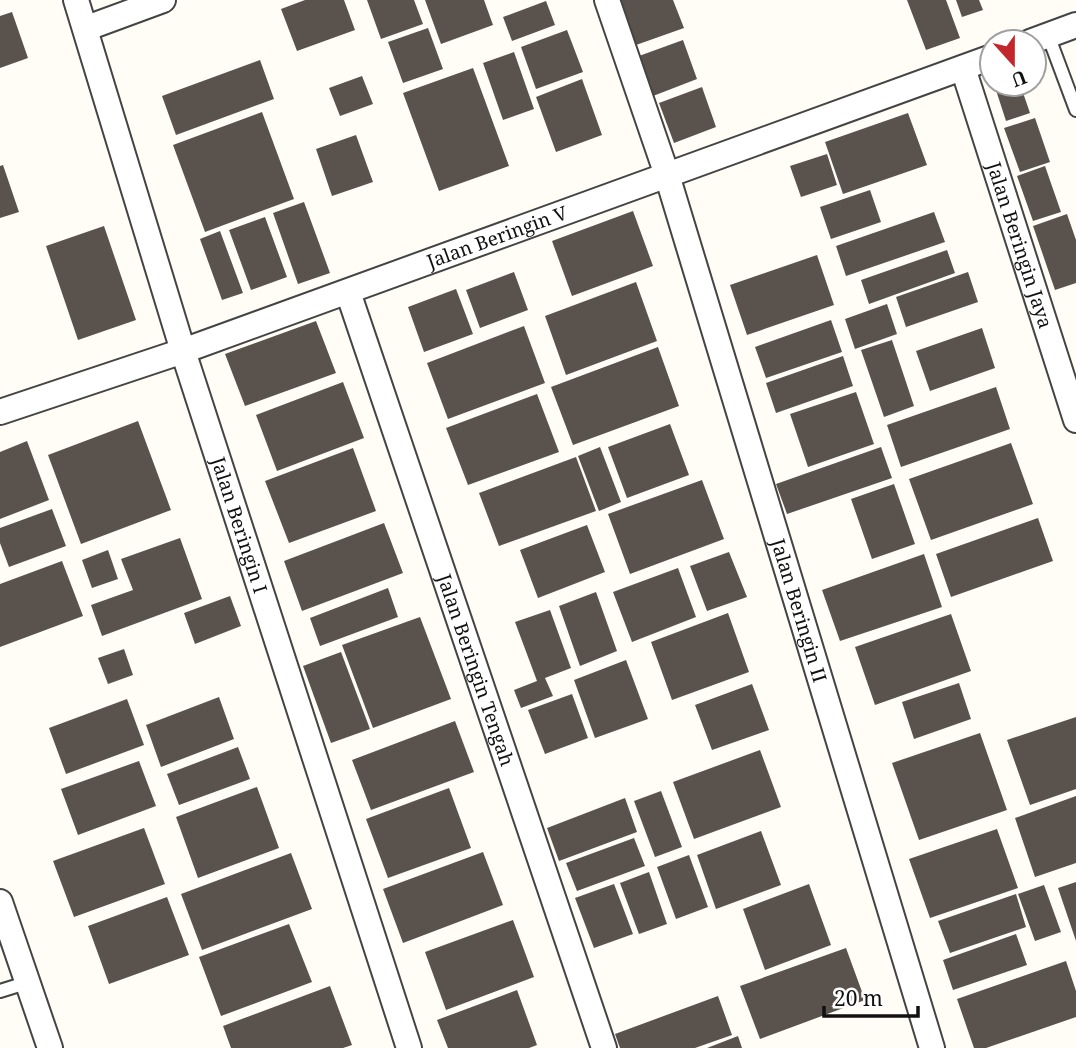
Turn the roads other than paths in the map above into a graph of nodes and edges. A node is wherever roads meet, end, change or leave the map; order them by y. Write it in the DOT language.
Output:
graph roads {
  1 [pos="76,0"];
  2 [pos="163,0"];
  3 [pos="607,0"];
  4 [pos="1076,25"];
  5 [pos="87,28"];
  6 [pos="1048,36"];
  7 [pos="1048,56"];
  8 [pos="978,62"];
  9 [pos="963,68"];
  10 [pos="1076,110"];
  11 [pos="667,175"];
  12 [pos="348,292"];
  13 [pos="183,351"];
  14 [pos="0,412"];
  15 [pos="1076,420"];
  16 [pos="0,902"];
  17 [pos="29,982"];
  18 [pos="0,991"];
  19 [pos="50,1048"];
  20 [pos="409,1048"];
  21 [pos="604,1048"];
  22 [pos="932,1048"];
  1 -- 5 [label="street, Jalan Beringin I"];
  2 -- 5 [label="street"];
  3 -- 11 [label="street, Jalan Beringin II"];
  4 -- 6 [label="street"];
  5 -- 13 [label="street, Jalan Beringin I"];
  7 -- 10 [label="lane"];
  8 -- 9 [label="street, Jalan Beringin V"];
  9 -- 11 [label="street, Jalan Beringin V"];
  9 -- 15 [label="street, Jalan Beringin Jaya"];
  11 -- 12 [label="street, Jalan Beringin V"];
  11 -- 22 [label="street, Jalan Beringin II"];
  12 -- 13 [label="street, Jalan Beringin V"];
  12 -- 21 [label="street, Jalan Beringin Tengah"];
  13 -- 14 [label="street, Jalan Beringin V"];
  13 -- 20 [label="street, Jalan Beringin I"];
  16 -- 17 [label="street"];
  17 -- 18 [label="lane"];
  17 -- 19 [label="street"];
}
